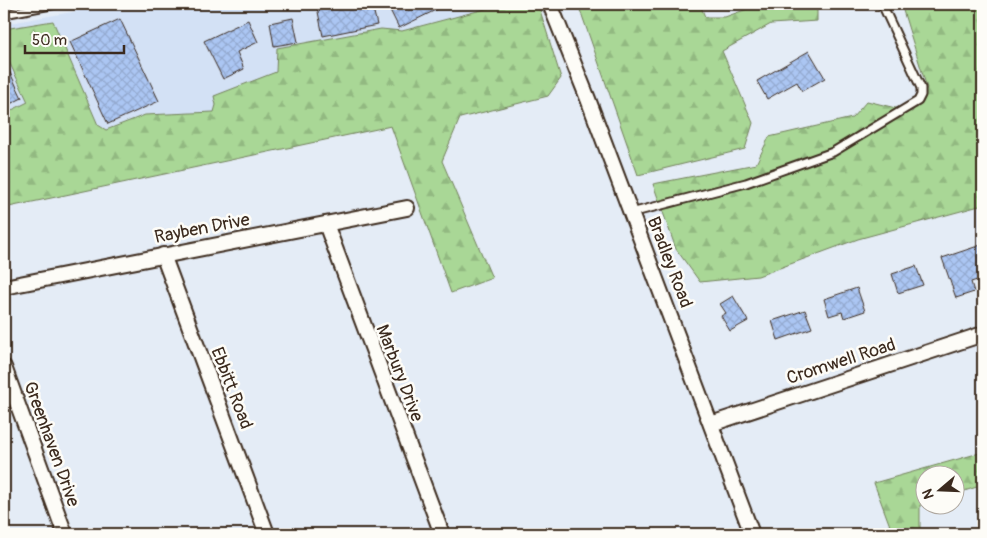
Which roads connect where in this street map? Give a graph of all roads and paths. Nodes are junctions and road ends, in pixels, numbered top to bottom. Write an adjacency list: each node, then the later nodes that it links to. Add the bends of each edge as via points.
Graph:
1 (56, 4): 4 (lane)
2 (550, 4): 6 (street, Bradley Road)
3 (882, 4): 6 (lane, via 921,88 918,101 833,152 729,188)
4 (4, 14)
5 (407, 208): 7 (street, Rayben Drive)
6 (631, 213): 12 (street, Bradley Road)
7 (326, 224): 8 (street, Rayben Drive); 15 (street, Marbury Drive)
8 (163, 255): 9 (street, Rayben Drive); 14 (street, Ebbitt Road)
9 (4, 287)
10 (983, 334): 12 (street, Cromwell Road)
11 (4, 367): 13 (street, Greenhaven Drive)
12 (711, 424): 16 (street, Bradley Road)
13 (66, 534)
14 (267, 534)
15 (442, 534)
16 (752, 534)

